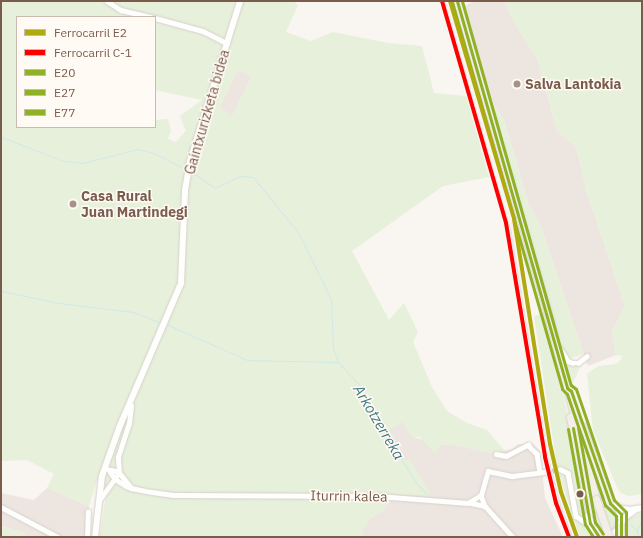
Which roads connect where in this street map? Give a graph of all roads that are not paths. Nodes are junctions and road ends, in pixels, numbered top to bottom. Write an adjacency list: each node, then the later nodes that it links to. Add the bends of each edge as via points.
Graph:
1 (107, 1): 4 (street, via 122,10)
2 (240, 1): 6 (main road, Gaintxurizketa bidea)
3 (457, 1): 7 (main road)
4 (146, 16)
5 (156, 18): 6 (street, via 203,31)
6 (227, 43): 11 (main road, Gaintxurizketa bidea, via 190,161 184,202 181,283)
7 (554, 338): 8 (street, via 568,361 578,363); 9 (main road)
8 (587, 356)
9 (564, 374): 10 (main road); 34 (main road, via 563,383)
10 (567, 388): 26 (main road, via 571,391); 43 (main road, bridge)
11 (131, 406): 12 (main road, Gaintxurizketa bidea); 15 (main road, Gaintxurizketa bidea); 18 (street, via 129,423 118,457)
12 (112, 448): 15 (main road, Gaintxurizketa bidea); 19 (main road, Gaintxurizketa bidea)
13 (496, 454): 16 (street, via 506,456 528,445 537,454)
14 (560, 469): 35 (street, via 567,471)
15 (109, 470): 18 (street); 19 (main road); 20 (street, Iturrin kalea); 27 (main road, Gaintxurizketa bidea)
16 (540, 472): 17 (street); 24 (street, via 512,476 488,471)
17 (546, 472)
18 (119, 473): 20 (street); 23 (street)
19 (102, 476): 27 (main road, Gaintxurizketa bidea)
20 (115, 479): 21 (street, Iturrin kalea); 22 (street)
21 (126, 486): 22 (street, Iturrin kalea); 23 (street, Iturrin kalea)
22 (108, 487): 27 (street)
23 (131, 488): 25 (street, Iturrin kalea, via 174,495 378,496)
24 (481, 495): 25 (street); 28 (street)
25 (471, 503): 28 (street, Iturrin kalea)
26 (610, 503): 30 (street); 34 (street, via 598,504)
27 (98, 504): 41 (main road, Gaintxurizketa bidea)
28 (485, 506): 42 (street)
29 (1, 507): 39 (street)
30 (618, 508): 32 (street); 36 (street)
31 (642, 508): 32 (street)
32 (635, 510): 36 (street)
33 (88, 512): 40 (street)
34 (590, 515): 35 (street, via 584,519); 37 (street)
35 (578, 518): 37 (street)
36 (621, 523): 38 (street, via 610,534); 44 (main road)
37 (591, 526): 38 (street)
38 (598, 535)
39 (58, 537)
40 (87, 537)
41 (95, 537)
42 (513, 537)
43 (609, 537)
44 (621, 537)

